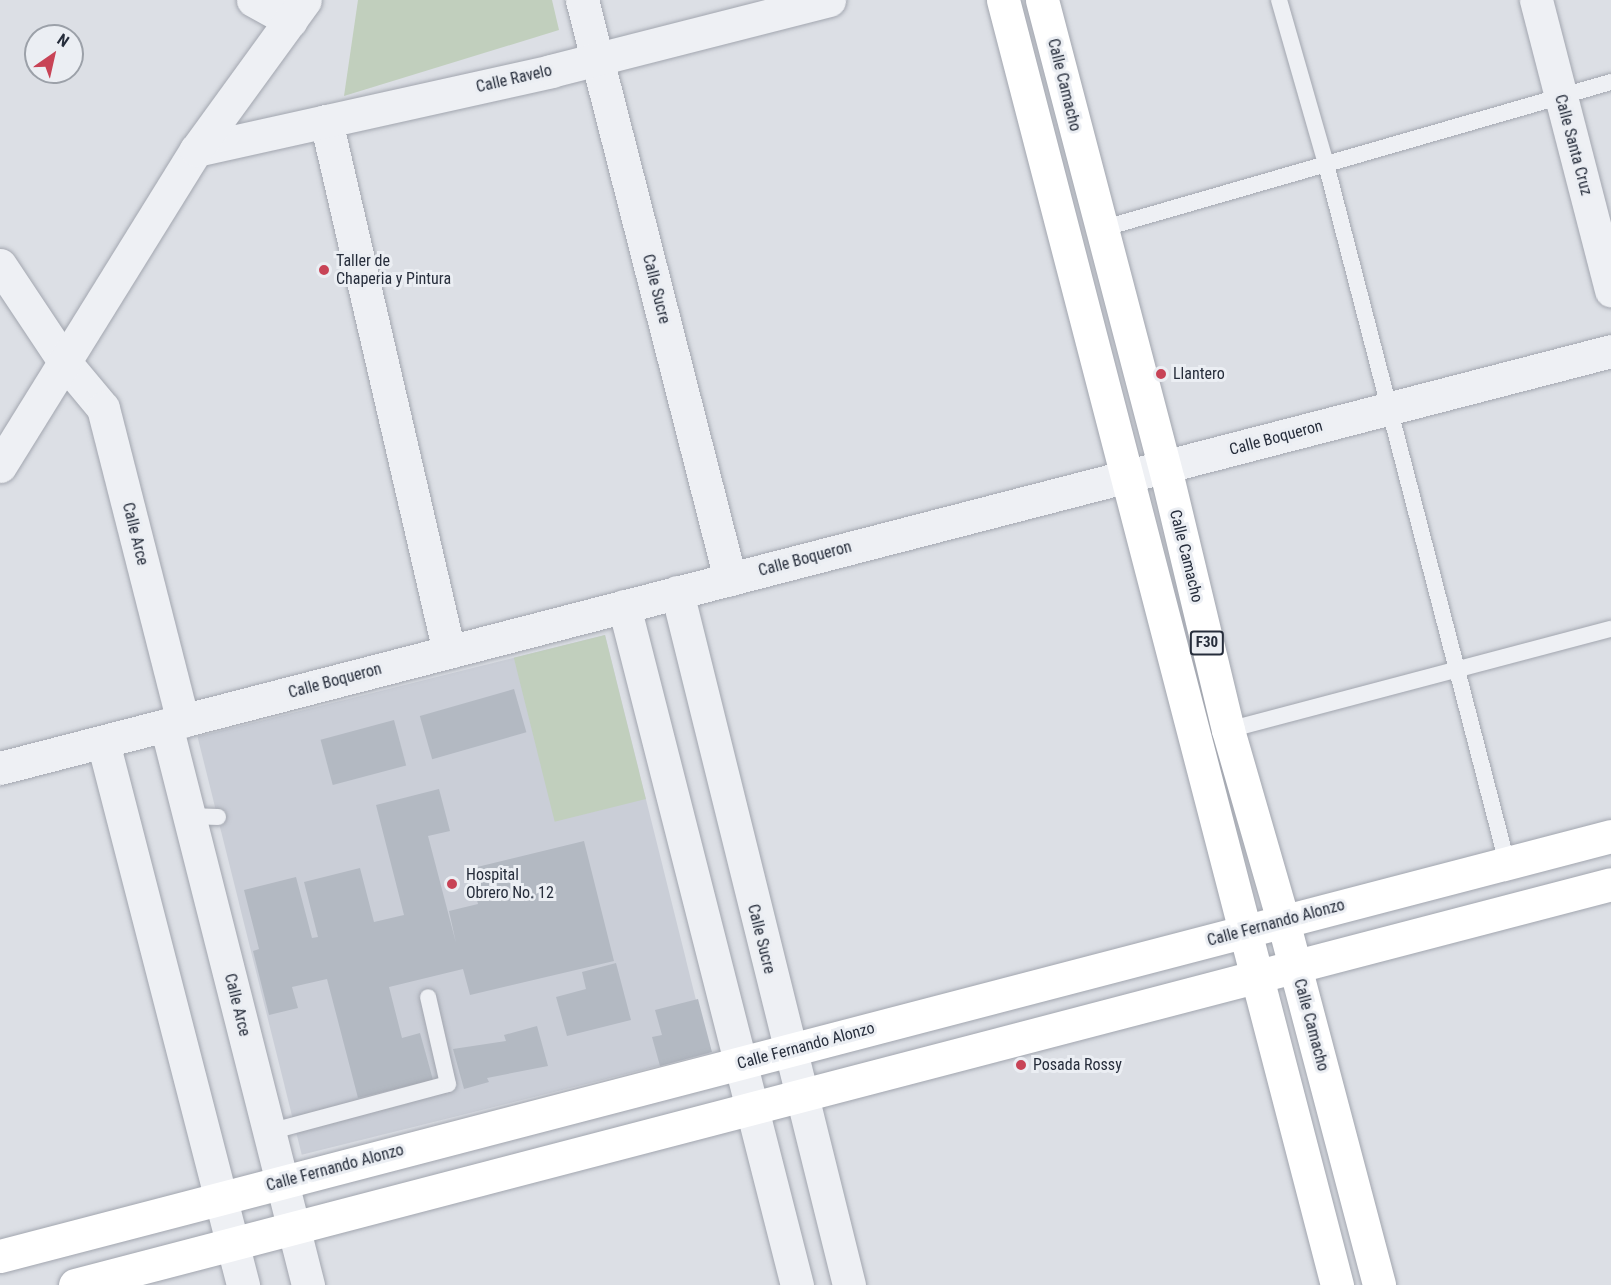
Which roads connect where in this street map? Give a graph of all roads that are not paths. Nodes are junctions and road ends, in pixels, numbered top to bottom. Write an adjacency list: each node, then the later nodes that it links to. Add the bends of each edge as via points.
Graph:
1 (253, 0): 8 (street)
2 (582, 0): 9 (street, Calle Sucre)
3 (830, 0): 9 (street, Calle Ravelo)
4 (1003, 0): 23 (main road, F30)
5 (1042, 0): 15 (main road, Calle Camacho / F30)
6 (1279, 0): 14 (lane)
7 (1536, 0): 11 (street, Calle Santa Cruz)
8 (298, 10): 13 (street)
9 (598, 59): 12 (street, Calle Ravelo); 24 (street, Calle Sucre)
10 (1611, 82): 11 (lane)
11 (1560, 96): 14 (lane); 17 (street, Calle Santa Cruz)
12 (326, 121): 13 (street, Calle Ravelo); 28 (street)
13 (196, 150): 19 (street)
14 (1326, 164): 15 (lane); 20 (lane)
15 (1101, 229): 22 (main road, Calle Camacho / F30)
16 (0, 265): 19 (street, Calle Arce)
17 (1611, 290)
18 (1611, 351): 20 (street, Calle Boqueron)
19 (63, 360): 21 (street); 30 (street, Calle Arce, via 103,408)
20 (1388, 408): 22 (street, Calle Boqueron); 29 (lane)
21 (0, 466)
22 (1164, 466): 23 (street, Calle Boqueron); 31 (main road, Calle Camacho / F30)
23 (1127, 476): 24 (street, Calle Boqueron); 38 (main road, F30)
24 (730, 579): 25 (street, Calle Boqueron)
25 (677, 592): 26 (street, Calle Boqueron); 42 (street, Calle Sucre)
26 (624, 606): 28 (street, Calle Boqueron); 43 (street)
27 (1611, 629): 29 (lane)
28 (449, 652): 30 (street, Calle Boqueron)
29 (1460, 670): 31 (lane); 35 (lane)
30 (175, 723): 32 (street, Calle Boqueron); 46 (street, Calle Arce, via 204,816)
31 (1228, 730): 37 (main road, Calle Camacho / F30)
32 (103, 741): 33 (street, Calle Boqueron); 48 (street)
33 (0, 768)
34 (1611, 836): 35 (main road, Calle Fernando Alonzo)
35 (1507, 863): 37 (main road, Calle Fernando Alonzo)
36 (1611, 884): 39 (main road)
37 (1283, 921): 38 (main road, Calle Fernando Alonzo); 39 (main road, Calle Camacho / F30)
38 (1245, 932): 40 (main road, F30); 42 (main road, Calle Fernando Alonzo)
39 (1295, 967): 40 (main road); 58 (main road, Calle Camacho / F30)
40 (1257, 976): 44 (main road); 57 (main road, F30)
41 (428, 997): 46 (lane, via 448,1084)
42 (788, 1050): 43 (main road, Calle Fernando Alonzo); 44 (street, Calle Sucre)
43 (738, 1064): 45 (street); 47 (main road, Calle Fernando Alonzo)
44 (800, 1096): 45 (main road); 56 (street, Calle Sucre)
45 (750, 1109): 49 (main road); 55 (street)
46 (269, 1132): 47 (street, Calle Arce)
47 (282, 1182): 48 (main road, Calle Fernando Alonzo); 49 (street, Calle Arce)
48 (220, 1198): 50 (street); 51 (main road, Calle Fernando Alonzo)
49 (293, 1228): 50 (main road); 54 (street, Calle Arce)
50 (233, 1244): 52 (main road); 53 (street)
51 (0, 1256)
52 (75, 1285)
53 (243, 1285)
54 (308, 1285)
55 (797, 1285)
56 (849, 1285)
57 (1337, 1285)
58 (1379, 1285)

